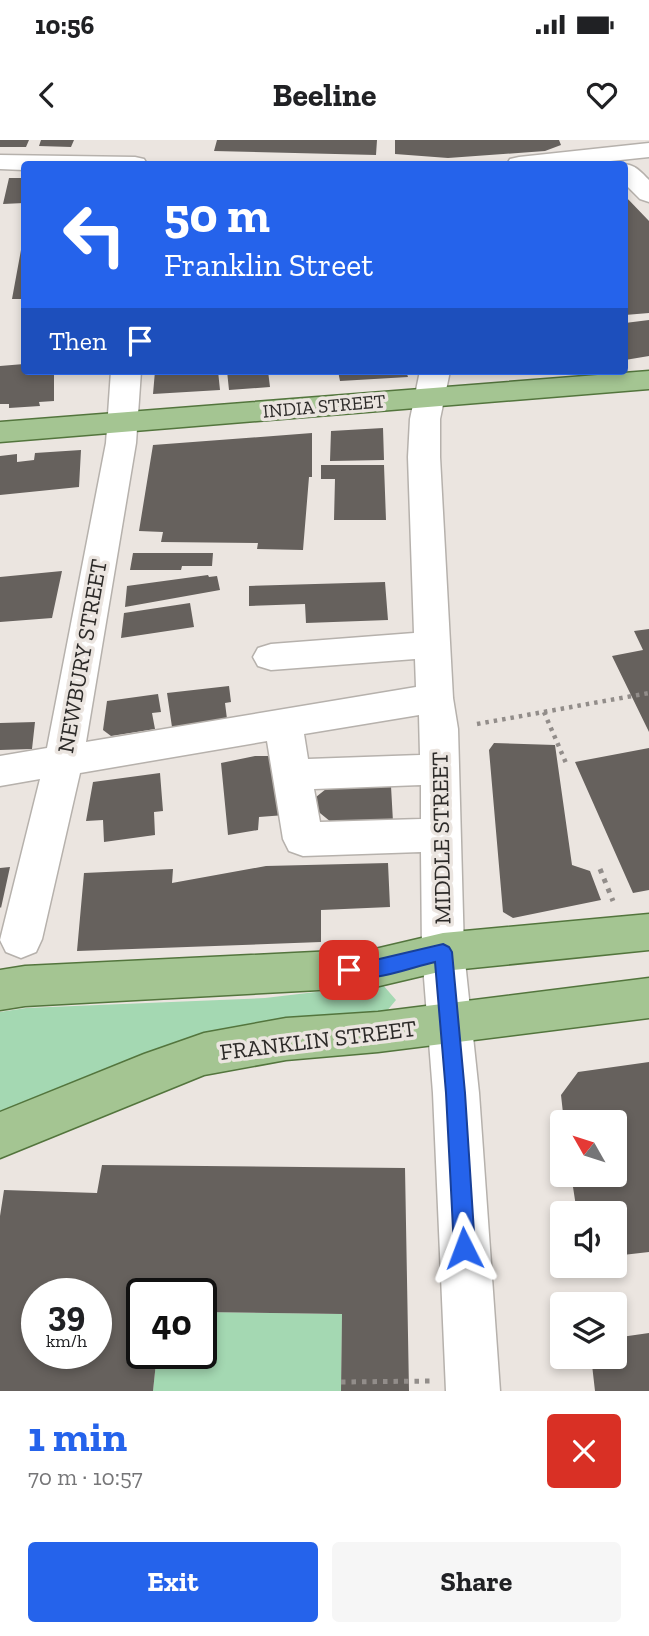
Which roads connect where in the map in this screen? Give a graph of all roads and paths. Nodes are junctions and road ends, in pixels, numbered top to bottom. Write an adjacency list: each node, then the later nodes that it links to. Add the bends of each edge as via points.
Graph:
1 (144, 140): 4 (street)
2 (588, 140): 5 (street)
3 (649, 150): 6 (street)
4 (141, 161)
5 (613, 161)
6 (624, 161)
7 (0, 162): 8 (street)
8 (21, 162)
9 (628, 174): 10 (street)
10 (649, 194)
11 (126, 375): 14 (street, NEWBURY STREET)
12 (649, 380): 13 (main road, INDIA STREET)
13 (433, 384): 14 (main road, INDIA STREET); 16 (street, MIDDLE STREET, via 425,419 424,457)
14 (123, 421): 15 (main road, INDIA STREET); 23 (street, NEWBURY STREET)
15 (0, 432)
16 (434, 644): 17 (street); 19 (street, MIDDLE STREET)
17 (271, 656)
18 (649, 693): 20 (path)
19 (435, 698): 21 (street); 25 (street, MIDDLE STREET)
20 (544, 712): 22 (path); 24 (path)
21 (283, 723): 23 (street); 27 (street)
22 (477, 724)
23 (64, 760): 26 (street); 31 (street, NEWBURY STREET)
24 (566, 763)
25 (439, 769): 27 (street); 28 (street, MIDDLE STREET)
26 (0, 771)
27 (292, 775): 28 (street, via 303,839)
28 (440, 835): 32 (street, MIDDLE STREET)
29 (600, 869): 30 (path)
30 (633, 922): 32 (main road)
31 (21, 939)
32 (443, 952): 33 (main road, via 375,968); 35 (street, MIDDLE STREET)
33 (0, 990)
34 (649, 998): 35 (main road, FRANKLIN STREET)
35 (450, 1023): 36 (main road, FRANKLIN STREET, via 286,1039 204,1054); 38 (street, MIDDLE STREET)
36 (0, 1135)
37 (341, 1382): 38 (path)
38 (473, 1386)

